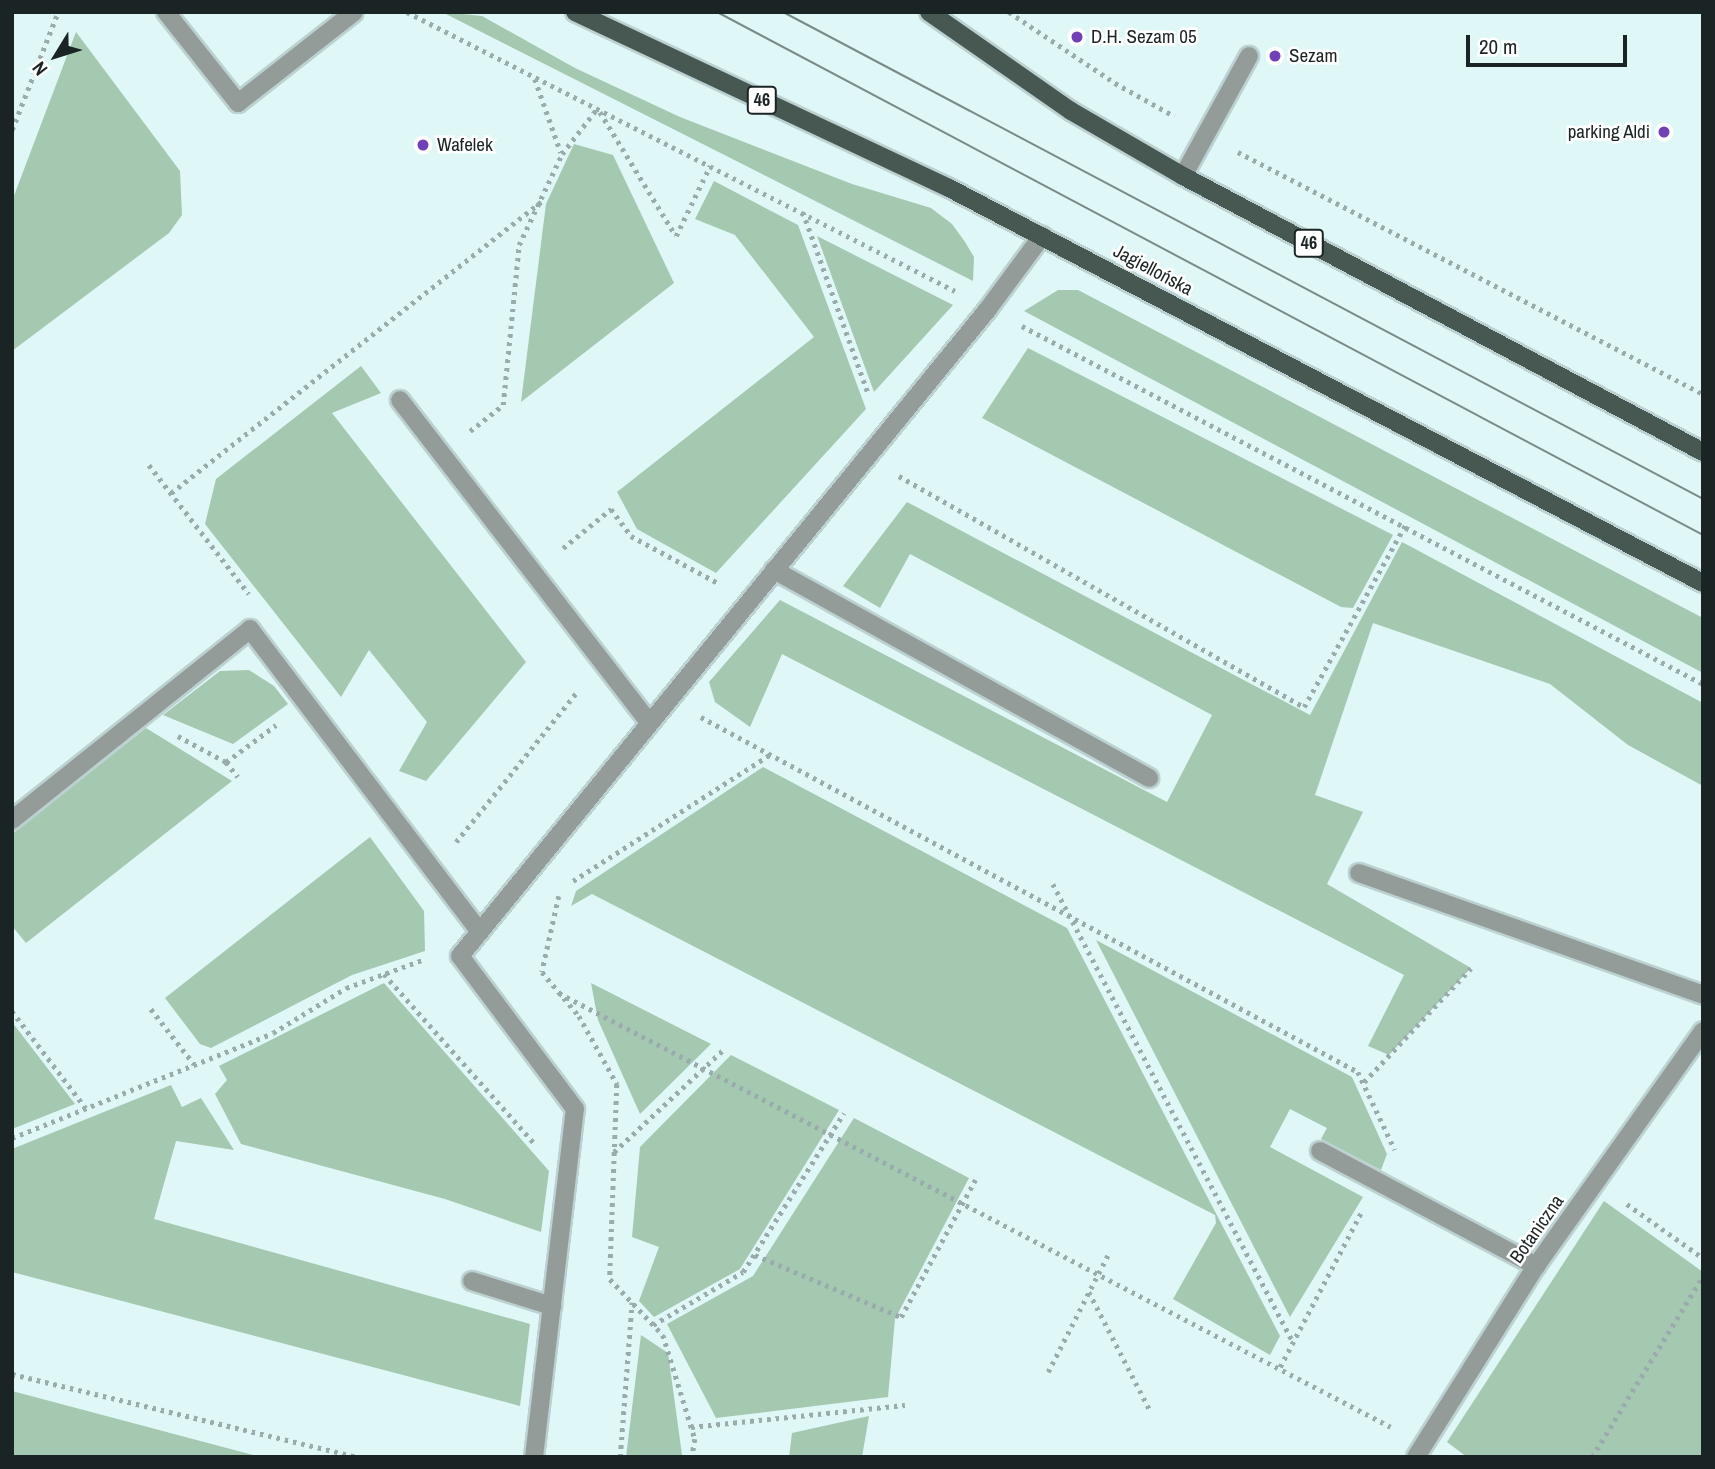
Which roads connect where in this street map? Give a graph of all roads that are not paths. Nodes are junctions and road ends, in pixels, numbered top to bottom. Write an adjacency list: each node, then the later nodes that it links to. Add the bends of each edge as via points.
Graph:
1 (166, 12): 2 (street, via 238,103)
2 (354, 12)
3 (575, 12): 7 (main road, Jagiellońska / 46)
4 (929, 12): 6 (main road, 46, via 1071,111)
5 (1249, 56): 6 (street)
6 (1183, 176): 9 (main road, 46)
7 (1042, 236): 10 (street, via 988,309); 11 (main road, Jagiellońska / 46)
8 (400, 400): 12 (street)
9 (1703, 452)
10 (774, 570): 12 (street); 13 (street)
11 (1703, 583)
12 (650, 723): 16 (street)
13 (1149, 778)
14 (12, 820): 16 (street, via 250,629)
15 (1359, 873): 17 (street)
16 (480, 932): 22 (street, via 460,956 575,1109)
17 (1703, 995)
18 (1703, 1031): 20 (street, Botaniczna)
19 (1320, 1151): 20 (street)
20 (1536, 1266): 23 (street, Botaniczna)
21 (472, 1281): 22 (street)
22 (552, 1306): 24 (street)
23 (1420, 1451)
24 (534, 1457)

